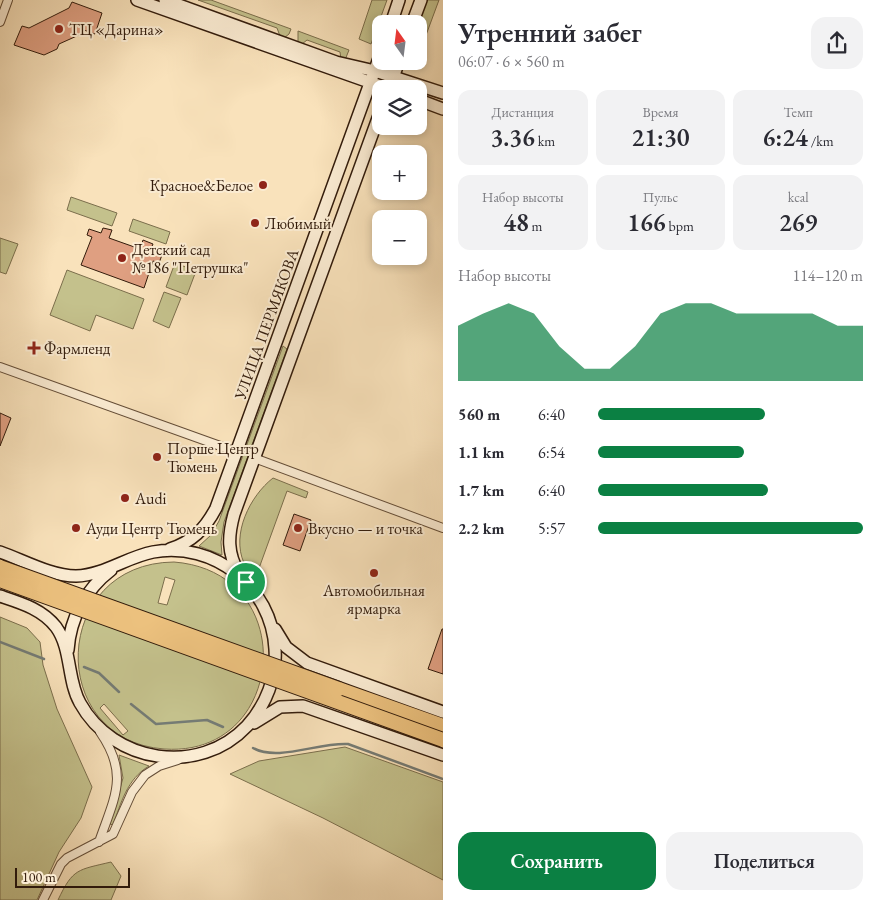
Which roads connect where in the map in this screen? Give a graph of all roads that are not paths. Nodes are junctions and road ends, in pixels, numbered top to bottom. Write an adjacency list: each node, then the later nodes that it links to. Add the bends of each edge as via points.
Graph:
1 (8, 0): 8 (street)
2 (137, 0): 13 (main road)
3 (165, 0): 10 (main road, via 336,62)
4 (399, 0): 6 (main road)
5 (421, 0): 7 (main road)
6 (394, 15)
7 (415, 15)
8 (0, 22)
9 (396, 70): 11 (main road)
10 (375, 71): 11 (main road); 13 (main road, УЛИЦА ПЕРМЯКОВА)
11 (393, 77): 12 (main road); 14 (main road)
12 (392, 80)
13 (371, 83): 19 (main road, УЛИЦА ПЕРМЯКОВА)
14 (443, 93)
15 (427, 103): 16 (main road)
16 (443, 109)
17 (372, 135): 20 (main road)
18 (0, 367): 19 (street)
19 (237, 452): 22 (main road, УЛИЦА ПЕРМЯКОВА, via 206,526 187,542)
20 (254, 458): 21 (street); 27 (main road, via 229,534 232,559)
21 (443, 528)
22 (160, 551): 24 (main road, УЛИЦА ПЕРМЯКОВА); 27 (main road, via 188,552 207,557)
23 (0, 552): 24 (main road, via 70,576 87,575)
24 (126, 562): 30 (main road, via 103,577 79,608 70,636)
25 (0, 567): 33 (highway, bridge)
26 (0, 580): 35 (highway, bridge)
27 (246, 582): 29 (main road)
28 (0, 596): 30 (main road, via 36,610 52,623 63,642)
29 (268, 614): 31 (main road, via 281,640 307,663); 34 (main road, via 275,648 272,679 260,708)
30 (69, 670): 32 (main road, via 75,691)
31 (443, 712)
32 (92, 720): 37 (main road, via 120,744 142,754 167,758); 38 (street, via 111,750 118,769 117,788)
33 (443, 726)
34 (236, 735): 36 (main road, via 273,710 294,705 314,709); 37 (main road, via 215,748)
35 (443, 740)
36 (443, 755)
37 (192, 756): 38 (street, via 145,774 132,792 113,834)
38 (99, 842): 39 (street, via 61,864)
39 (43, 900)

